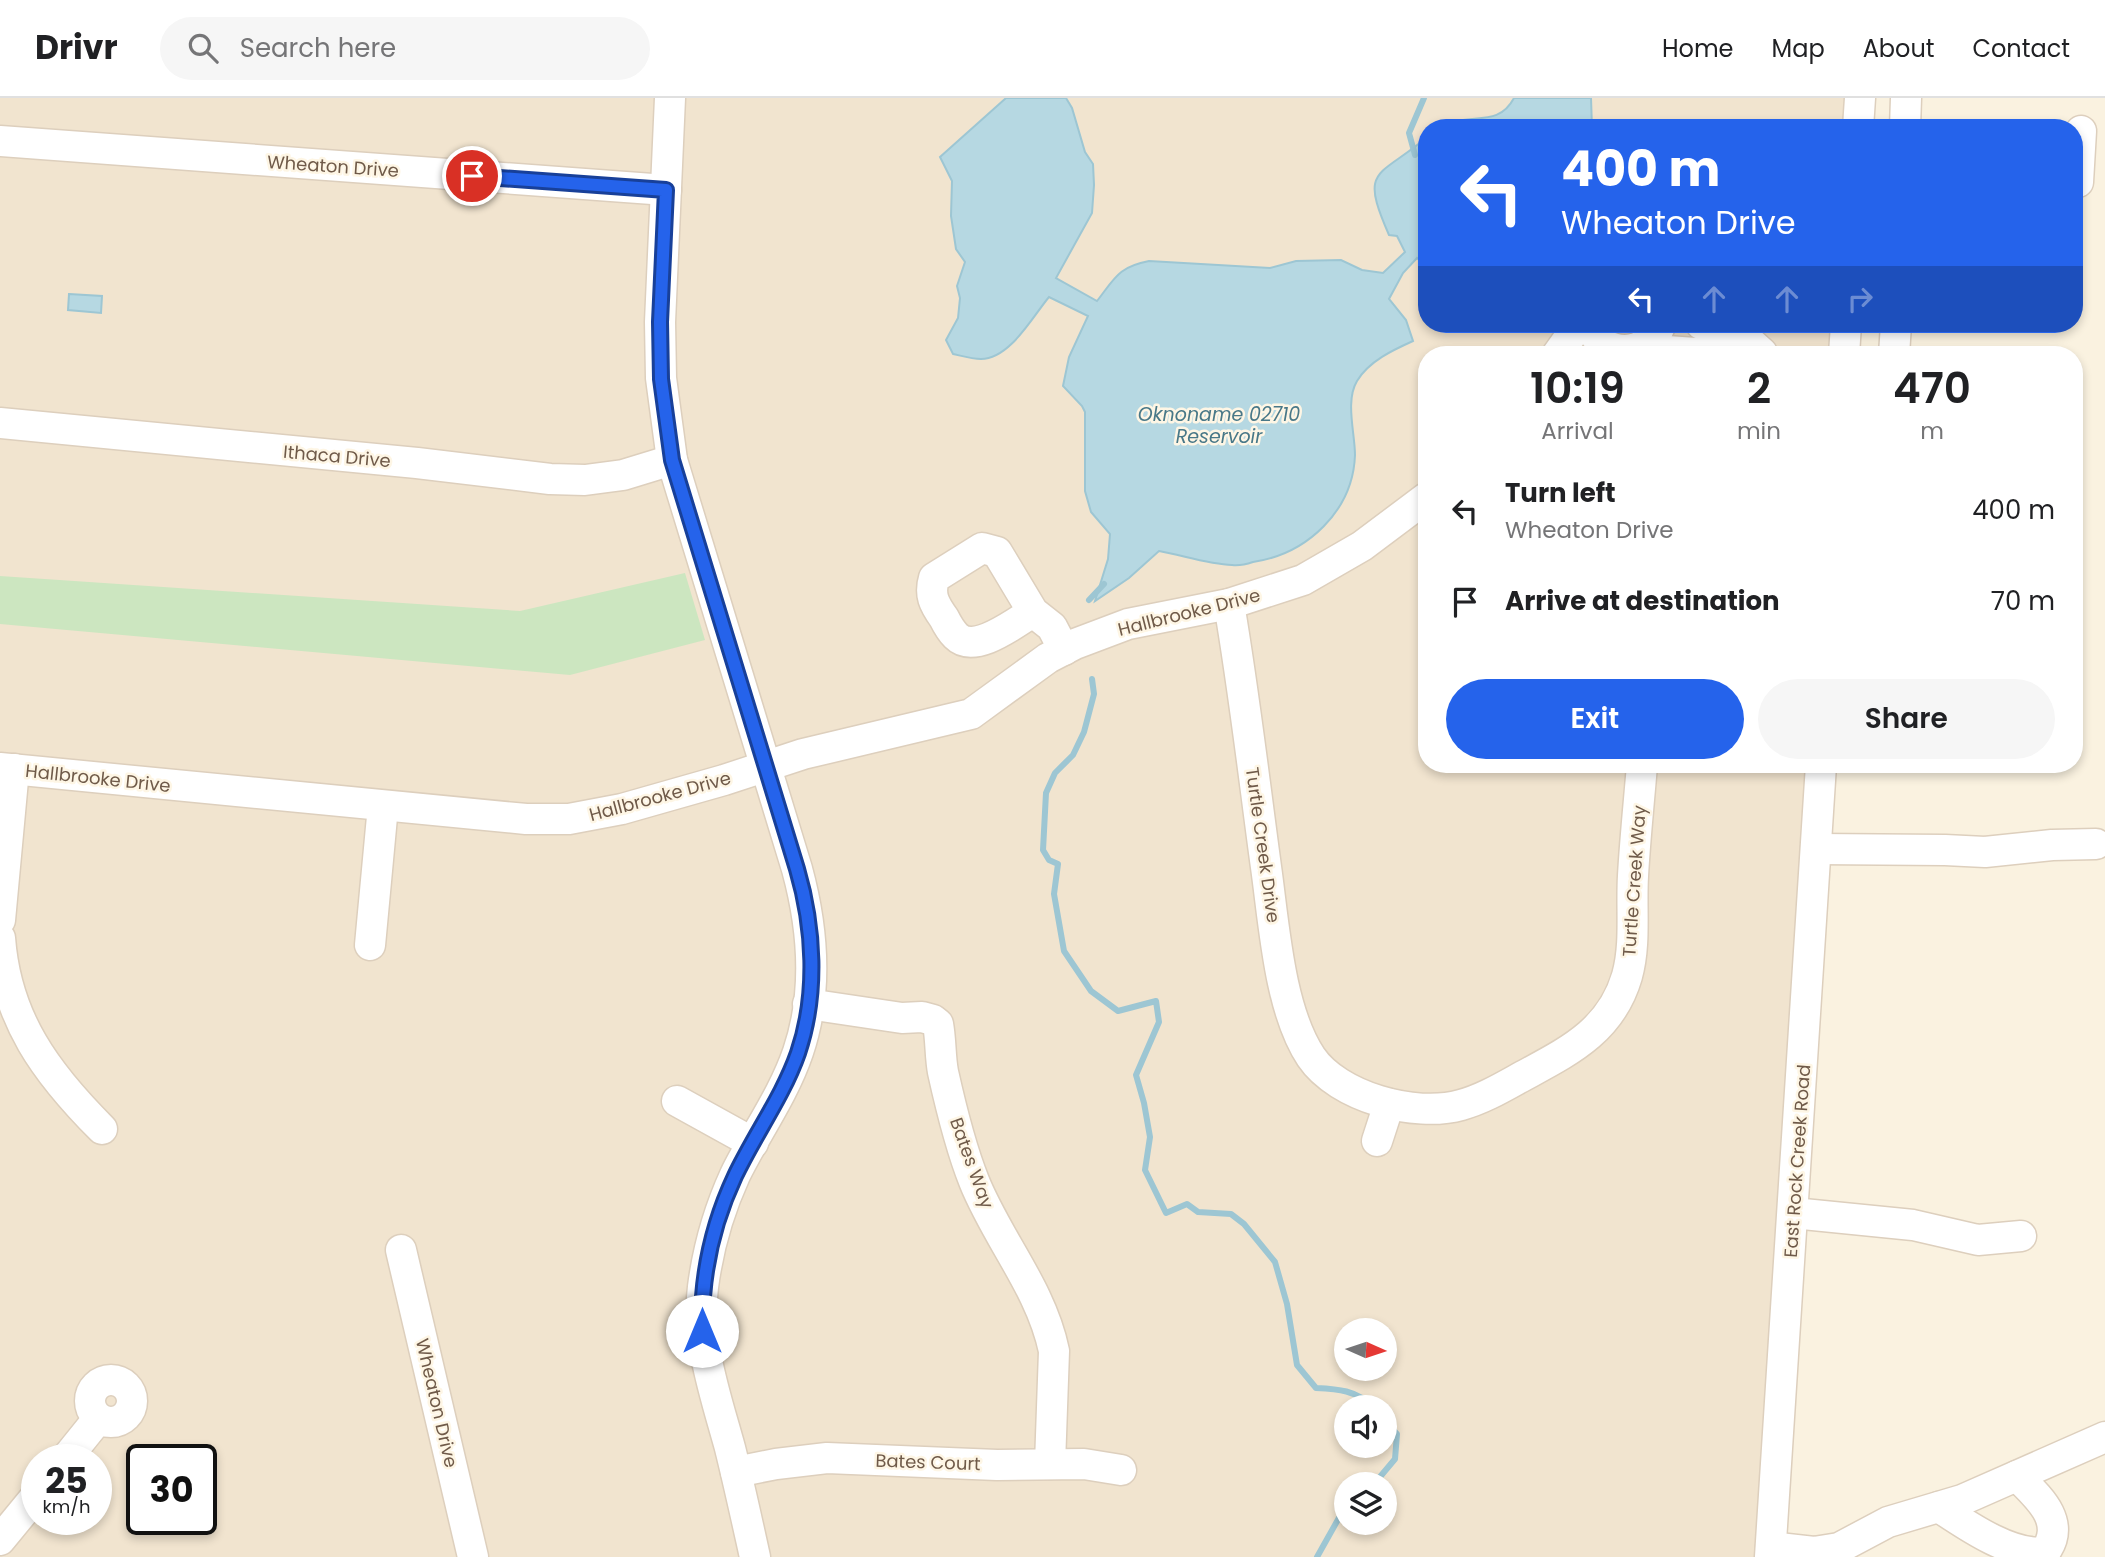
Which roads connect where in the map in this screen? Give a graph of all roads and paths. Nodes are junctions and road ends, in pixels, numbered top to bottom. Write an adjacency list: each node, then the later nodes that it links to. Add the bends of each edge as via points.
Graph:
1 (670, 98): 9 (street)
2 (1860, 98): 4 (street)
3 (1906, 98): 5 (street)
4 (1859, 119)
5 (1905, 119)
6 (0, 141): 9 (street, Wheaton Drive)
7 (2083, 156): 8 (street)
8 (2085, 182)
9 (666, 190): 17 (street, via 661,379)
10 (1595, 333): 13 (street)
11 (1657, 333): 14 (street)
12 (1735, 333): 15 (street)
13 (1607, 346)
14 (1639, 346)
15 (1755, 346)
16 (0, 423): 17 (street, Ithaca Drive, via 550,479 623,475)
17 (672, 460): 22 (street)
18 (1418, 505): 19 (street, Hallbrooke Drive, via 1329,566 1285,587)
19 (1229, 604): 21 (street, Hallbrooke Drive, via 1128,624); 33 (street, Turtle Creek Drive, via 1287,998 1308,1052)
20 (1033, 611): 21 (street, via 1052,627)
21 (1064, 650): 22 (street, Hallbrooke Drive, via 971,714)
22 (766, 766): 26 (street, Hallbrooke Drive, via 647,803 569,819); 32 (street, via 806,899 811,947)
23 (7, 768): 26 (street, Hallbrooke Drive); 29 (street)
24 (1641, 773): 35 (street, Turtle Creek Way, via 1633,939 1627,976 1602,1022 1575,1048 1459,1106)
25 (1821, 773): 28 (street, East Rock Creek Road)
26 (383, 806): 31 (street)
27 (2096, 844): 28 (street, via 1985,852)
28 (1816, 849): 39 (street, East Rock Creek Road)
29 (0, 919)
30 (0, 938): 36 (street, via 8,989 30,1042 68,1096)
31 (370, 944)
32 (808, 1004): 38 (street, via 798,1052); 45 (street, Bates Way, via 922,1017 938,1024 943,1070 974,1181 1028,1281 1051,1335)
33 (1329, 1074): 35 (street, Turtle Creek Way, via 1351,1089)
34 (677, 1101): 38 (street)
35 (1389, 1104): 37 (street)
36 (102, 1129)
37 (1377, 1141)
38 (753, 1143): 47 (street, via 714,1232 702,1290 702,1331)
39 (1793, 1213): 40 (street, via 1913,1225 1978,1240); 52 (street, East Rock Creek Road)
40 (2021, 1236)
41 (401, 1250): 53 (street, Wheaton Drive)
42 (98, 1419): 44 (street)
43 (2105, 1437): 48 (street)
44 (78, 1444)
45 (1050, 1464): 46 (street, Bates Court); 47 (street, Bates Court, via 827,1458)
46 (1121, 1470)
47 (736, 1472): 54 (street)
48 (2017, 1476): 49 (street); 49 (street, via 2050,1512 2052,1542 2045,1552 2015,1549)
49 (1939, 1507): 52 (street, via 1888,1522 1828,1552)
50 (21, 1514): 51 (street)
51 (0, 1540)
52 (1771, 1552)
53 (473, 1557)
54 (755, 1557)

